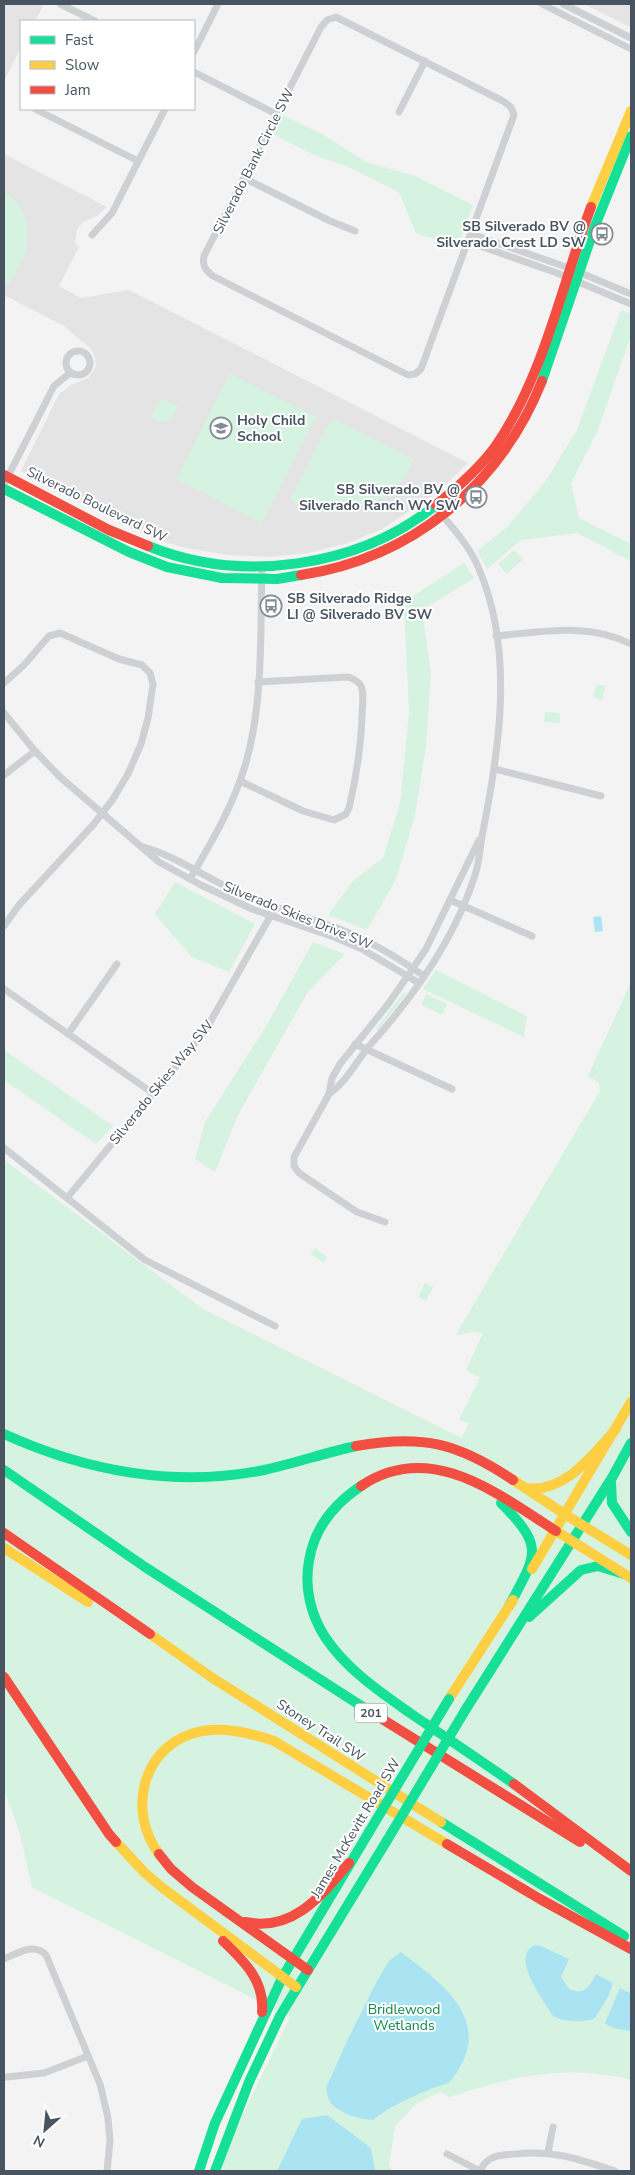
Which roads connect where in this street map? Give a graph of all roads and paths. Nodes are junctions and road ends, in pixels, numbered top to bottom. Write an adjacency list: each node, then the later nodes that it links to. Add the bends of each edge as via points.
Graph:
1 (60, 4): 5 (street)
2 (218, 4): 8 (street)
3 (542, 4): 7 (street)
4 (563, 4): 6 (street)
5 (93, 20)
6 (631, 38)
7 (631, 49)
8 (195, 50)
9 (425, 61): 14 (street); 15 (street, Silverado Bank Circle SW, via 343,19 331,18 321,27); 20 (street, Silverado Bank Circle SW, via 503,101 513,111 513,121)
10 (195, 73): 15 (street)
11 (37, 110): 17 (street)
12 (164, 110): 17 (street)
13 (631, 111): 23 (main road, Silverado Boulevard SW, via 596,191)
14 (399, 112)
15 (276, 114): 18 (street, Silverado Bank Circle SW)
16 (631, 136): 23 (main road, Silverado Boulevard SW)
17 (138, 161): 21 (street, via 112,212)
18 (244, 178): 19 (street); 22 (street, Silverado Bank Circle SW, via 204,256 203,263 208,272 408,376 421,369)
19 (355, 231)
20 (472, 234): 22 (street, Silverado Bank Circle SW); 23 (street)
21 (92, 235)
22 (469, 242): 23 (street)
23 (573, 274): 24 (street); 25 (street); 29 (main road, Silverado Boulevard SW, via 513,418 491,452)
24 (631, 294)
25 (631, 304)
26 (70, 373): 27 (street, via 54,386)
27 (5, 478): 30 (main road, Silverado Boulevard SW, via 156,550 212,564)
28 (4, 489): 31 (main road, Silverado Boulevard SW, via 154,562 215,577)
29 (439, 512): 30 (main road, Silverado Boulevard SW, via 341,555 310,563); 31 (main road, Silverado Boulevard SW, via 414,536 362,561 313,575); 32 (street, via 479,568 489,595)
30 (262, 568): 31 (street)
31 (261, 580): 34 (street)
32 (496, 636): 33 (street, via 577,629 614,635); 38 (street, via 500,695)
33 (631, 644)
34 (258, 682): 40 (street, via 255,725); 40 (street, via 348,677 358,682 363,699 357,767 349,808 346,814 334,820 303,810)
35 (4, 683): 42 (street, via 49,636 60,633 142,665 150,673 153,684 151,704 141,744 128,774)
36 (4, 713): 37 (street, Silverado Skies Drive SW)
37 (35, 751): 39 (street); 42 (street, Silverado Skies Drive SW)
38 (495, 769): 41 (street); 43 (street)
39 (4, 775)
40 (240, 781): 45 (street)
41 (601, 796)
42 (102, 815): 44 (street, Silverado Skies Drive SW); 51 (street, via 19,905)
43 (482, 834): 47 (street); 48 (street, via 475,875)
44 (141, 846): 45 (street, Silverado Skies Drive SW, via 165,854); 46 (street, Silverado Skies Drive SW, via 160,862)
45 (195, 871): 46 (street); 49 (street, Silverado Skies Drive SW)
46 (190, 879): 50 (street, Silverado Skies Drive SW)
47 (450, 900): 48 (street); 54 (street)
48 (463, 906): 52 (street); 56 (street)
49 (275, 908): 50 (street, Silverado Skies Way SW); 54 (street, Silverado Skies Drive SW, via 359,937)
50 (270, 916): 55 (street, Silverado Skies Drive SW, via 346,942); 63 (street, Silverado Skies Way SW, via 205,1031)
51 (4, 926)
52 (532, 936)
53 (117, 964): 59 (street)
54 (414, 968): 55 (street); 56 (street, Silverado Skies Drive SW)
55 (408, 976): 57 (street, Silverado Skies Drive SW); 60 (street)
56 (424, 976): 57 (street)
57 (420, 983): 61 (street)
58 (4, 989): 59 (street)
59 (68, 1034): 63 (street)
60 (355, 1044): 61 (street); 64 (street, via 332,1078)
61 (367, 1049): 62 (street); 64 (street, via 342,1084)
62 (452, 1089)
63 (154, 1094): 66 (street, Silverado Skies Way SW)
64 (329, 1094): 67 (street, via 296,1153 294,1166 299,1173 352,1210)
65 (4, 1148): 66 (street)
66 (67, 1198): 68 (street, via 145,1260)
67 (385, 1222)
68 (275, 1326)
69 (631, 1402): 70 (main road)
70 (616, 1429): 76 (main road, via 599,1448 559,1481 541,1489); 77 (main road, James McKevitt Road SW)
71 (4, 1434): 76 (main road, via 71,1460 120,1471 176,1476 235,1474 362,1445 398,1440 424,1442 448,1446 471,1456)
72 (631, 1444): 74 (main road)
73 (4, 1470): 91 (main road, 201, via 263,1645)
74 (613, 1476): 78 (main road); 80 (main road, via 609,1491 613,1508)
75 (485, 1487): 79 (main road); 86 (main road, via 518,1521 534,1549 532,1562); 91 (main road, via 452,1472 418,1468 383,1474 346,1493 325,1520 308,1559 307,1589 316,1620 334,1649 378,1689 519,1787)
76 (525, 1488): 77 (main road)
77 (566, 1515): 78 (main road); 79 (main road, James McKevitt Road SW)
78 (581, 1524): 82 (main road); 84 (main road)
79 (556, 1531): 82 (main road); 86 (main road, James McKevitt Road SW)
80 (631, 1532)
81 (4, 1533): 89 (main road, Stoney Trail SW)
82 (571, 1541): 85 (main road); 87 (main road)
83 (4, 1548): 89 (main road)
84 (631, 1555)
85 (628, 1576): 87 (main road, via 598,1566 581,1570)
86 (509, 1606): 90 (main road, James McKevitt Road SW, bridge)
87 (515, 1633): 98 (main road, bridge)
88 (4, 1677): 92 (main road, via 109,1834)
89 (214, 1679): 94 (main road, Stoney Trail SW)
90 (350, 1863): 93 (main road, via 328,1888 295,1914 267,1925 252,1925); 97 (main road, James McKevitt Road SW)
91 (631, 1872)
92 (164, 1889): 99 (main road); 101 (main road, via 176,1903 234,1951 254,1976 264,2001)
93 (238, 1919): 95 (main road, via 163,1860 146,1832 142,1815 143,1785 158,1755 177,1739 207,1730 251,1733 284,1746 540,1899); 97 (main road)
94 (631, 1940)
95 (631, 1949)
96 (4, 1959): 102 (street, via 32,1948 46,1955)
97 (292, 1960): 98 (main road); 99 (main road, James McKevitt Road SW)
98 (308, 1970): 100 (main road)
99 (282, 1978): 100 (main road); 101 (main road, James McKevitt Road SW)
100 (296, 1987): 109 (main road, via 248,2082)
101 (258, 2026): 108 (main road, James McKevitt Road SW, via 215,2123)
102 (88, 2056): 103 (street, via 44,2073); 107 (street, via 100,2084 108,2118)
103 (7, 2077)
104 (552, 2127): 105 (street)
105 (548, 2152): 110 (street, via 492,2157); 111 (street)
106 (447, 2154): 110 (street)
107 (107, 2171)
108 (199, 2171)
109 (215, 2171)
110 (480, 2171)
111 (615, 2171)

